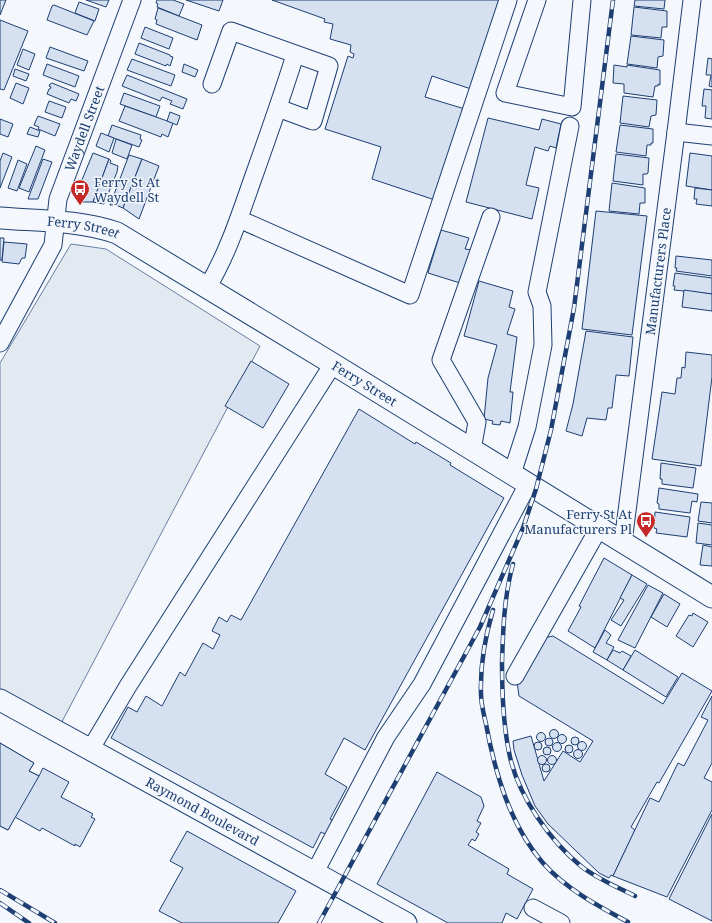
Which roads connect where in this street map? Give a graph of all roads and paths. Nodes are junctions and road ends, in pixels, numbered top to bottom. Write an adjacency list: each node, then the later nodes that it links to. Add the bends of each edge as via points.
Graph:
1 (132, 0): 17 (street, Waydell Street, via 58,199)
2 (508, 0): 7 (street)
3 (537, 0): 8 (street)
4 (582, 0): 8 (street, via 572,107 505,93)
5 (692, 0): 12 (street, Manufacturers Place)
6 (295, 55): 9 (street, via 231,31); 10 (street); 10 (street, via 329,66 313,121)
7 (486, 66): 8 (street); 16 (street, via 410,295)
8 (511, 72)
9 (212, 84)
10 (278, 108): 16 (street)
11 (570, 126): 22 (street, via 537,292 542,306 543,345)
12 (676, 132): 13 (street); 24 (street, Manufacturers Place)
13 (712, 136)
14 (491, 217): 21 (street, via 441,360 477,422)
15 (0, 218): 17 (main road, Ferry Street)
16 (239, 219): 18 (street)
17 (55, 222): 18 (main road, Ferry Street, via 101,227 117,233); 19 (street, Waydell Street, via 53,245)
18 (207, 288): 20 (main road, Ferry Street)
19 (0, 343)
20 (333, 364): 21 (main road, Ferry Street); 28 (street)
21 (472, 450): 22 (main road, Ferry Street)
22 (520, 479): 23 (main road, Ferry Street); 29 (street, via 422,684 386,738)
23 (600, 528): 24 (main road, Ferry Street); 26 (street)
24 (623, 542): 25 (main road, Ferry Street)
25 (712, 597)
26 (515, 676)
27 (1, 704): 28 (main road, Raymond Boulevard)
28 (90, 750): 29 (main road, Raymond Boulevard)
29 (314, 874): 31 (main road, Raymond Boulevard)
30 (533, 908): 32 (street)
31 (406, 923)
32 (561, 923)

